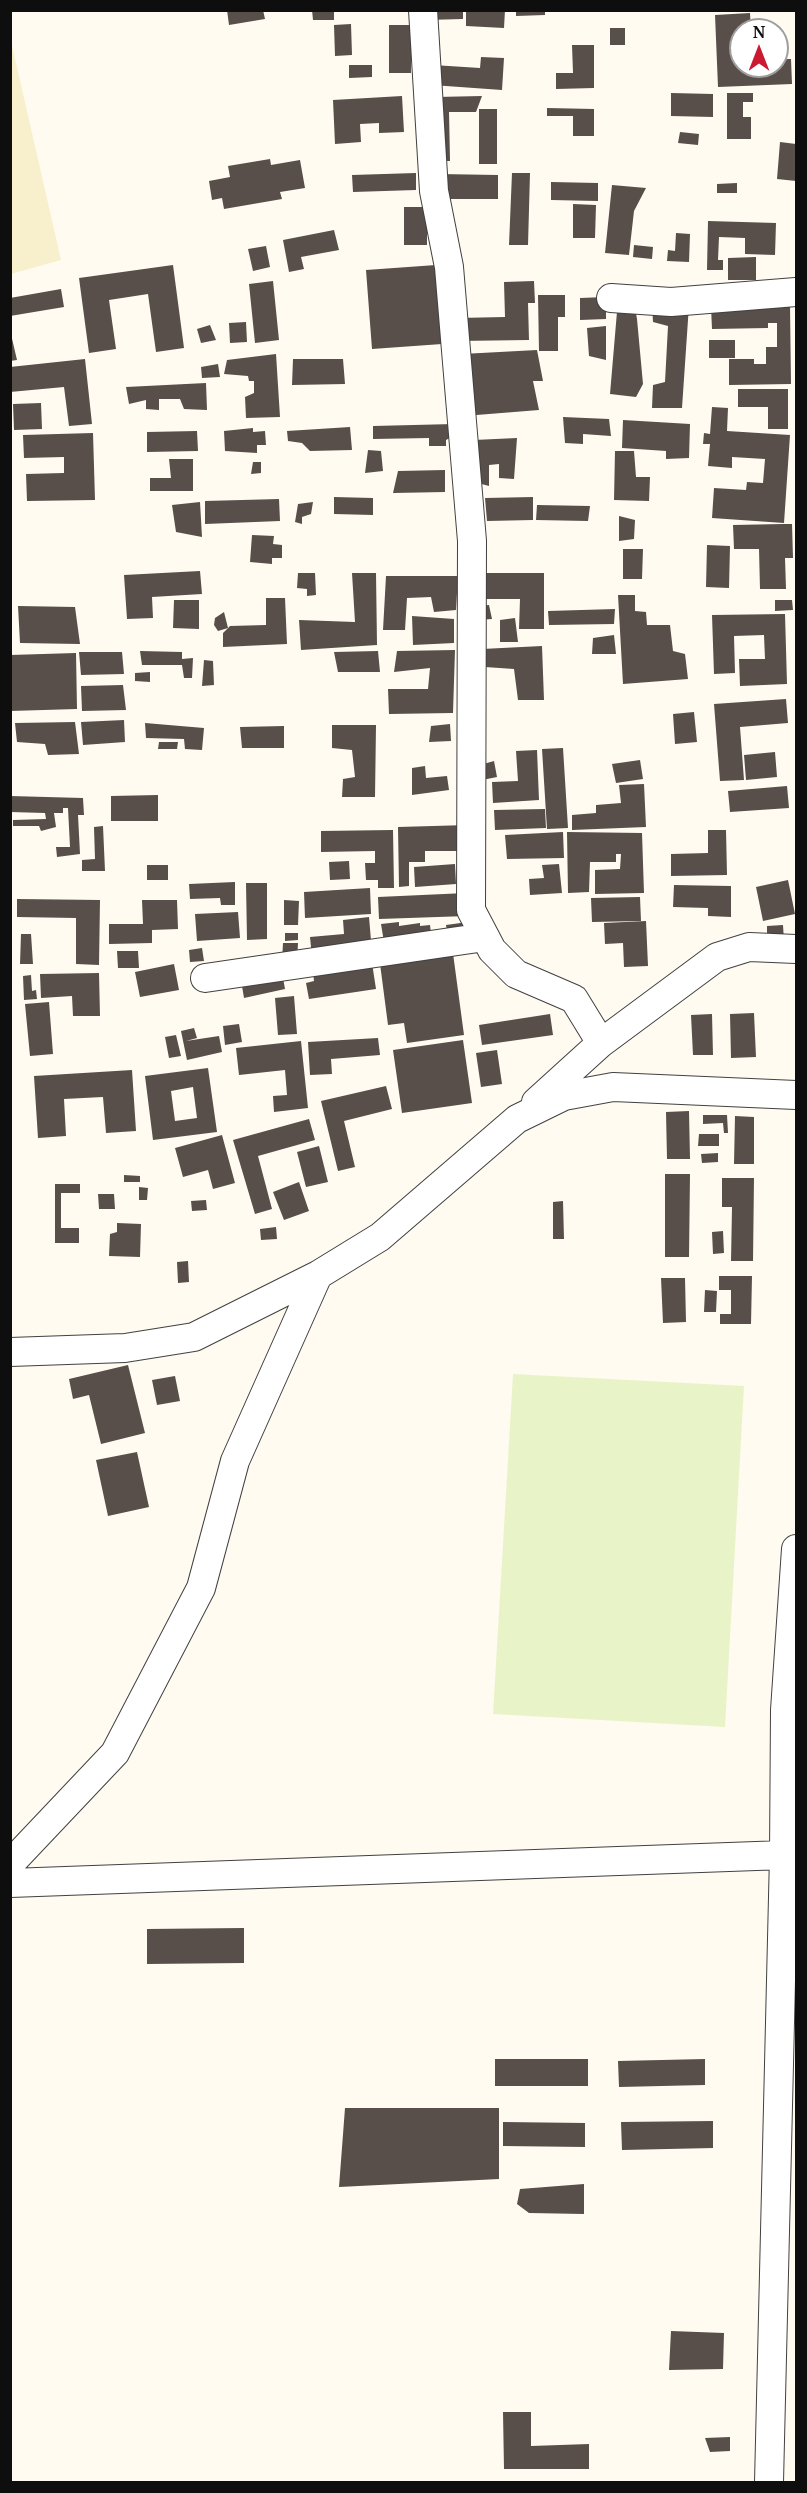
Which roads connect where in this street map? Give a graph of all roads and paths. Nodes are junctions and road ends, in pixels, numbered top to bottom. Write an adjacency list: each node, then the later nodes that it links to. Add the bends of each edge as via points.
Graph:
1 (423, 10): 4 (street, via 434,191 449,267 472,542 471,910)
2 (796, 292): 3 (street, via 671,302)
3 (611, 298)
4 (485, 937): 6 (street); 7 (street, via 516,974 574,999)
5 (796, 949): 7 (street, via 749,948 717,957)
6 (205, 978)
7 (601, 1043): 9 (street)
8 (796, 1095): 9 (street, via 613,1087 564,1096)
9 (517, 1119): 10 (street, via 380,1237)
10 (318, 1275): 11 (street, via 194,1337 125,1348); 15 (street, via 235,1461 201,1588 115,1753)
11 (10, 1352)
12 (796, 1549): 13 (street)
13 (791, 1710): 14 (street)
14 (784, 1855): 16 (street); 17 (street)
15 (10, 1864)
16 (10, 1883)
17 (769, 2482)

